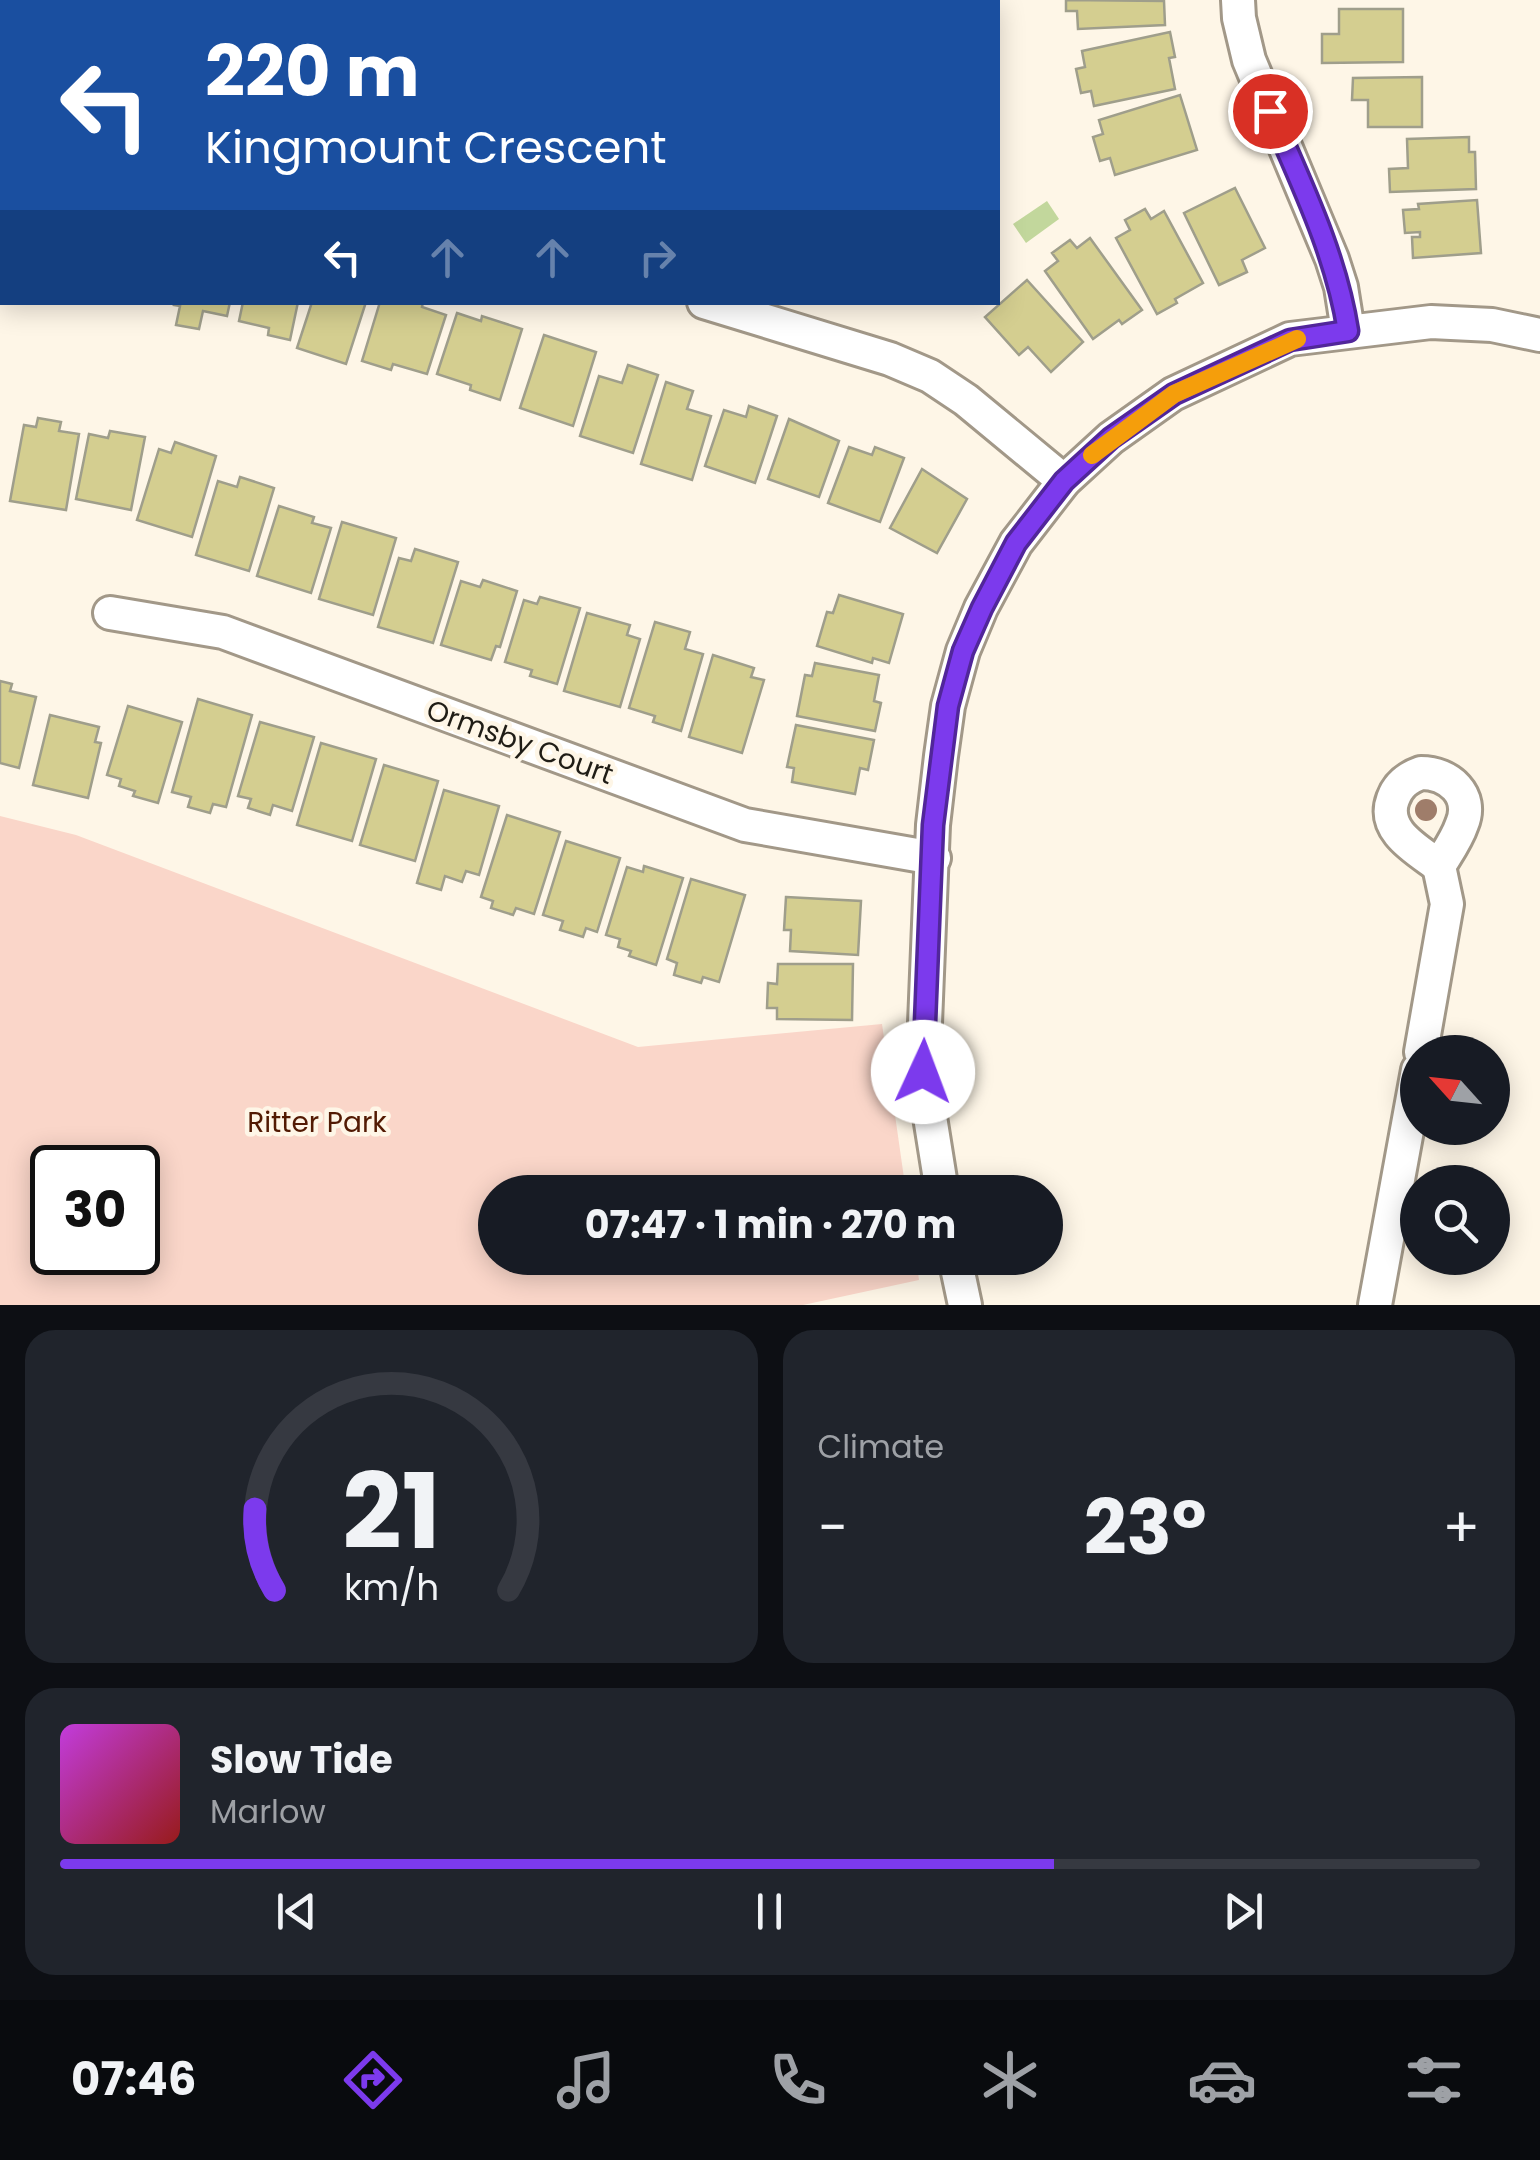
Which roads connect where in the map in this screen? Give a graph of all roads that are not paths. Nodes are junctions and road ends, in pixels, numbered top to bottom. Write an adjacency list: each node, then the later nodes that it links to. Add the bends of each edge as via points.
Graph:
1 (1238, 0): 3 (street, via 1250,60 1332,259)
2 (715, 305): 5 (street, via 930,376)
3 (1348, 331): 4 (street, via 1431,322); 5 (street, via 1290,340 1174,394)
4 (1540, 335)
5 (1064, 481): 7 (street, via 1016,543 963,651 948,706)
6 (110, 613): 7 (street, Ormsby Court, via 223,632 745,825)
7 (934, 858): 11 (street, via 923,1072)
8 (1439, 866): 9 (street, via 1448,904)
9 (1423, 1035)
10 (1404, 1145): 14 (street)
11 (939, 1175)
12 (958, 1275): 13 (street)
13 (965, 1305)
14 (1375, 1305)

